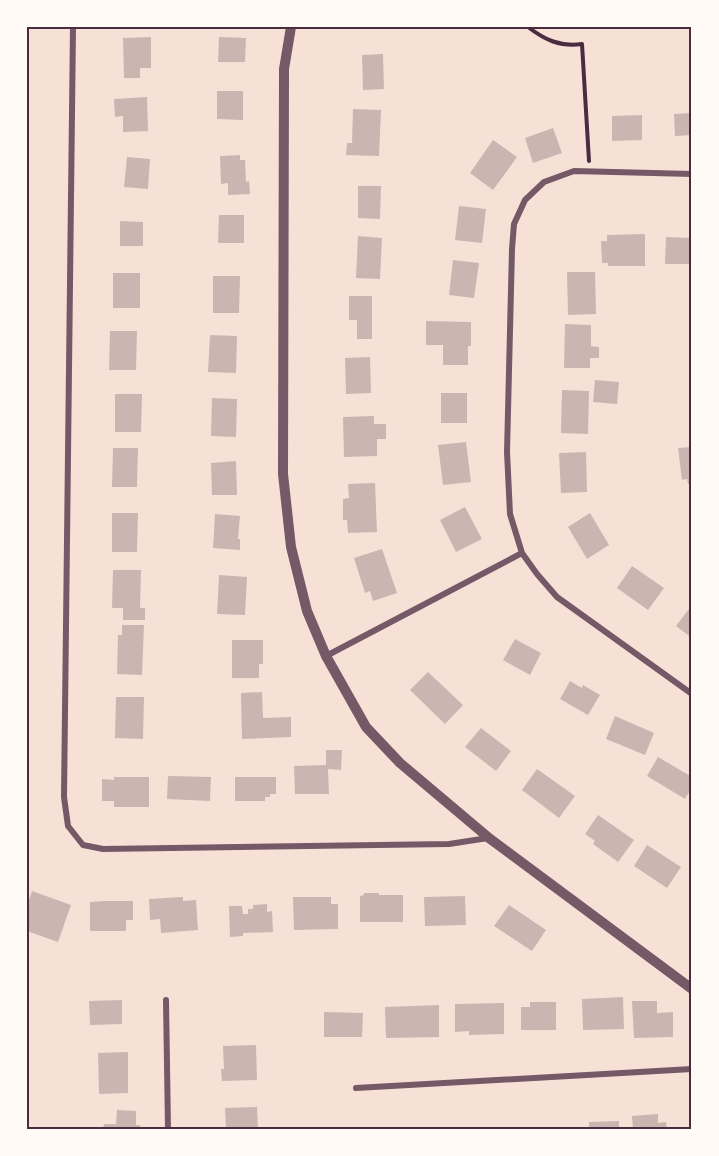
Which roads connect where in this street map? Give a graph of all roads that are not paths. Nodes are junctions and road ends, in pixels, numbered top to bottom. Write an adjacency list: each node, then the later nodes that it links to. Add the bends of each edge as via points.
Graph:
1 (73, 27): 7 (street, via 64,797 68,826 83,844 103,849 449,844)
2 (291, 27): 5 (street, via 284,69 283,474 291,547 307,611)
3 (692, 174): 4 (street, via 574,171 544,182 525,200 514,224 507,452 510,514)
4 (522, 554): 5 (street); 6 (street, via 557,597)
5 (326, 656): 7 (street, via 366,727 400,764)
6 (692, 694)
7 (489, 838): 8 (street)
8 (692, 989)
9 (166, 1000): 12 (street)
10 (692, 1069): 11 (street)
11 (356, 1088)
12 (168, 1129)

